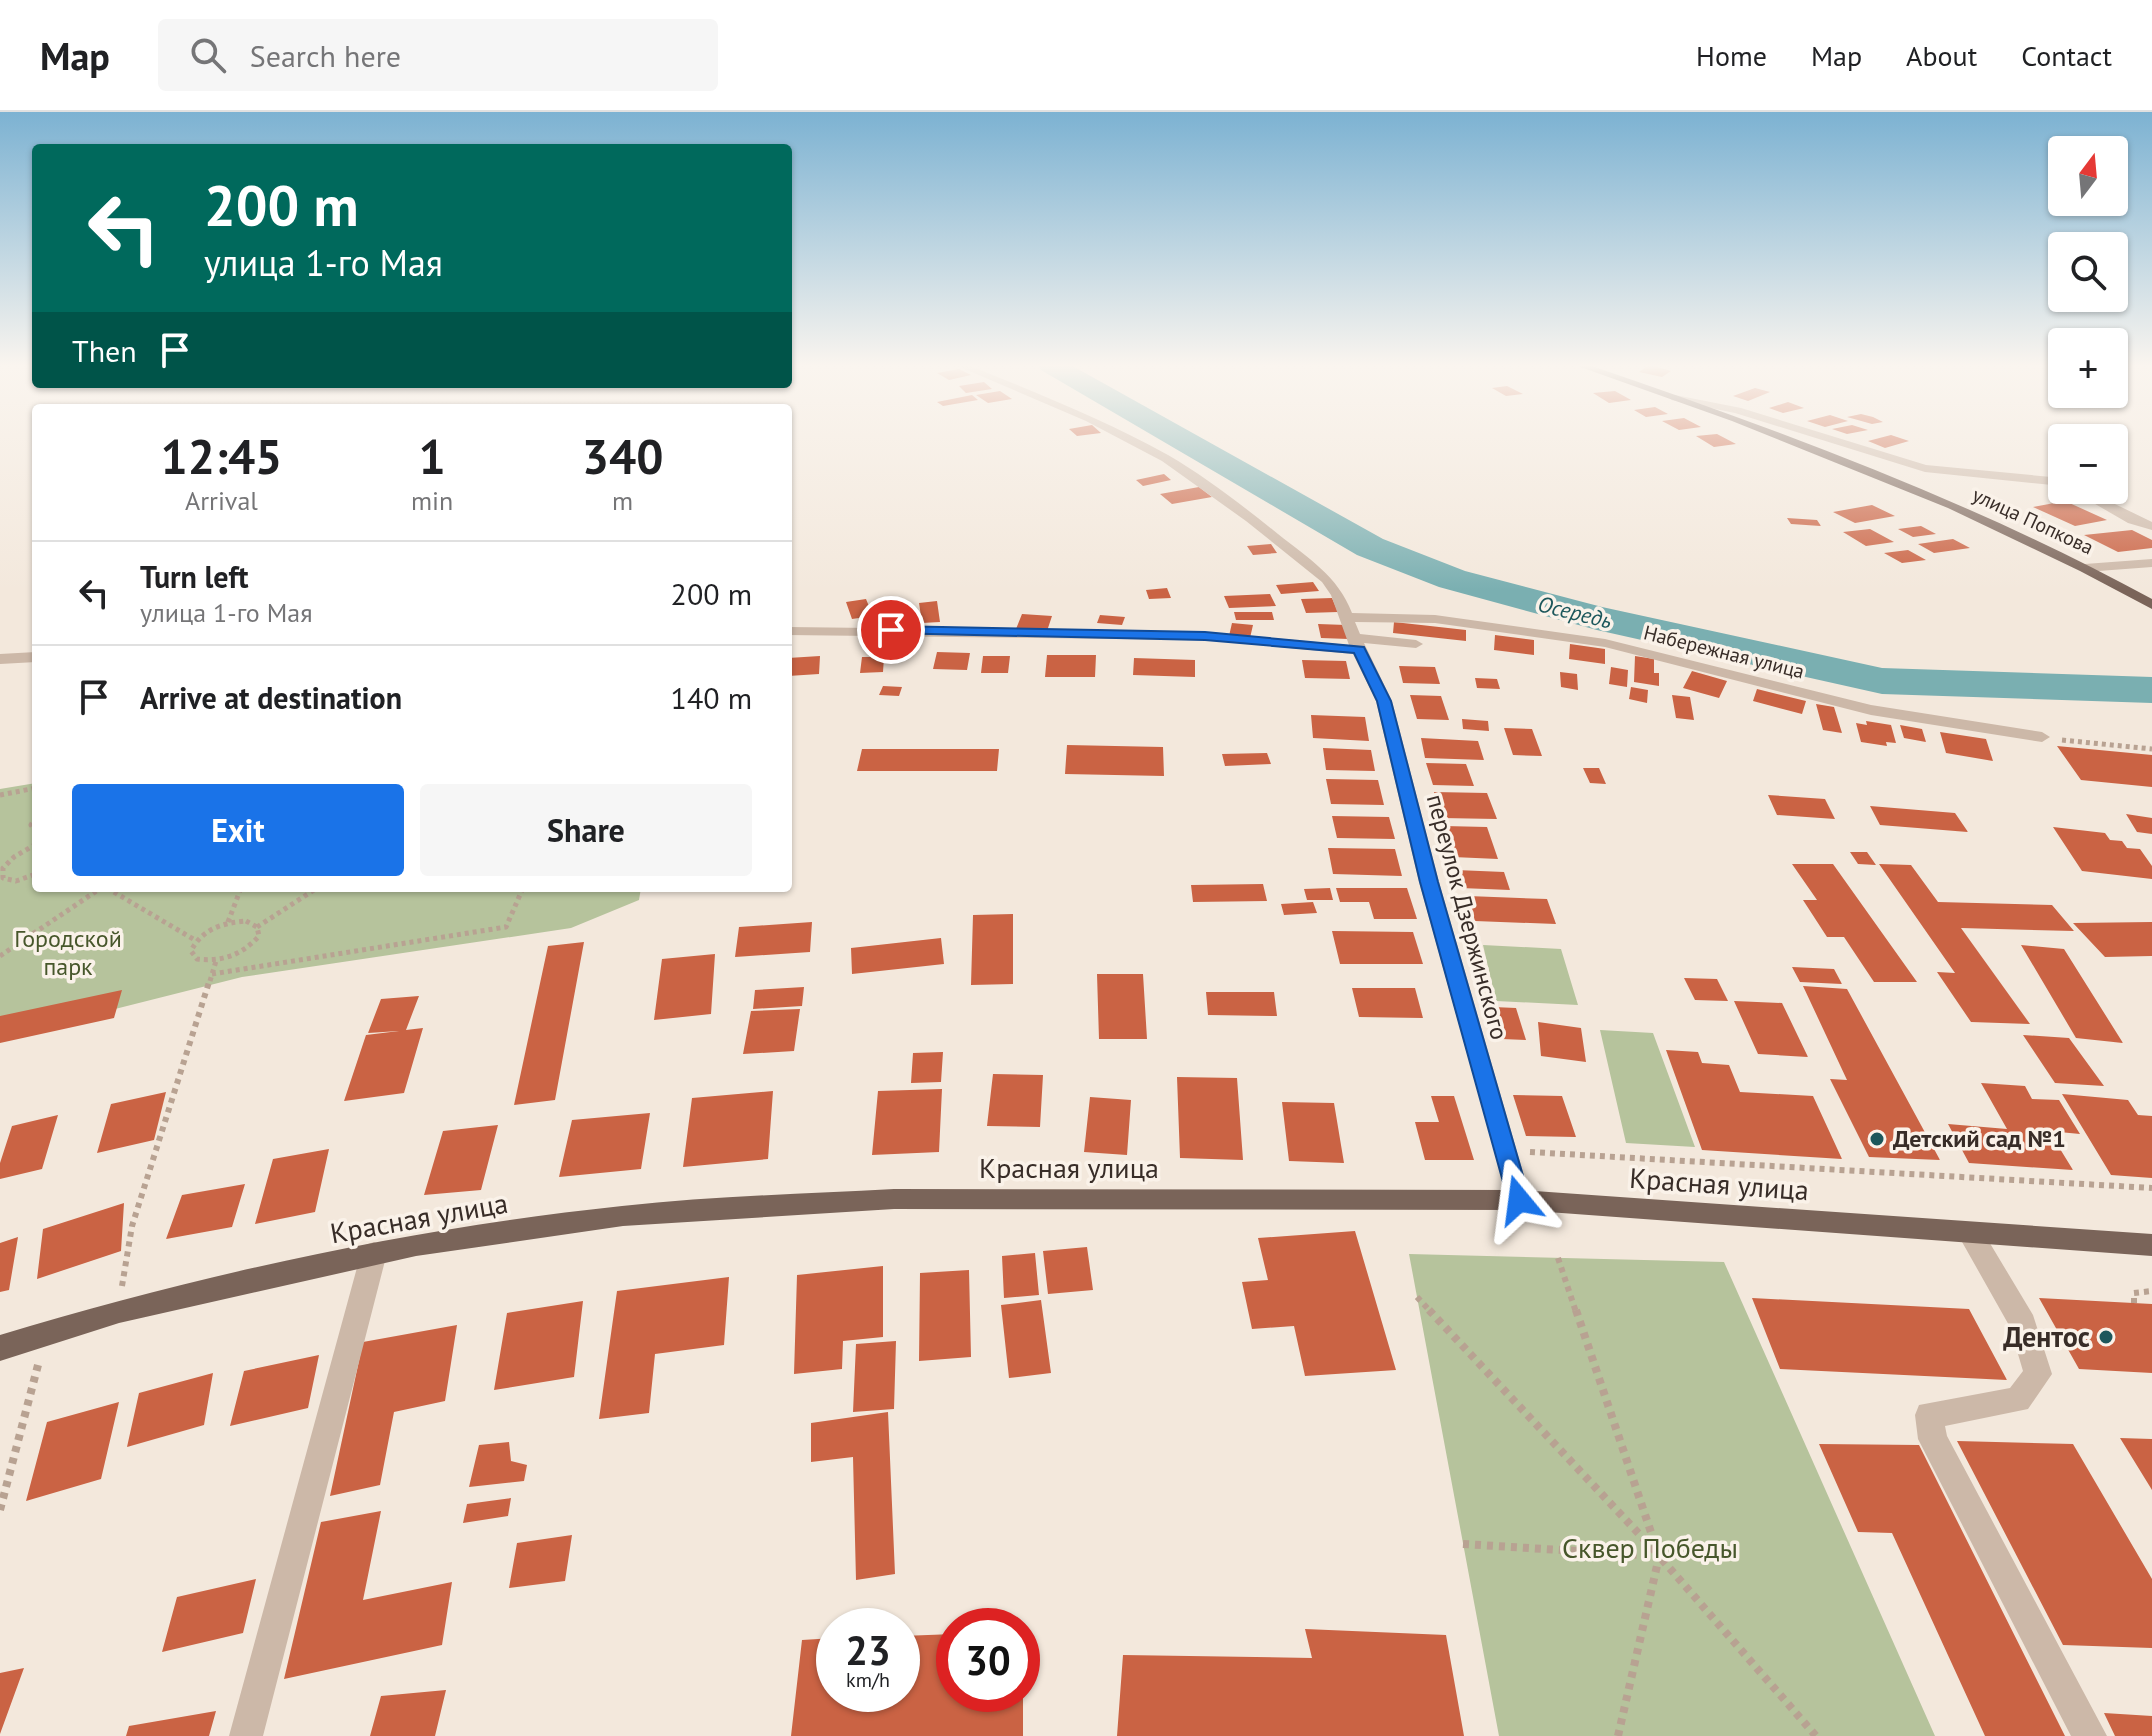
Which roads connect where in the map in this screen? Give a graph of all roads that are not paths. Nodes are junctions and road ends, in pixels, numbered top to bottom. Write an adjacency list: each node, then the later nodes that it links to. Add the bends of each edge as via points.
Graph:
1 (1129, 440): 10 (street, via 1250,518 1327,579)
2 (1788, 440): 8 (main road, улица Попкова, via 1938,499)
3 (1834, 440): 4 (street, via 1925,468)
4 (2048, 481)
5 (2103, 504): 6 (street)
6 (2152, 526)
7 (2152, 563): 8 (street)
8 (2085, 568): 9 (main road, улица Попкова)
9 (2152, 605)
10 (1347, 617): 12 (street); 16 (street, Набережная улица, via 1435,619 1605,643 1871,710)
11 (792, 631): 12 (street, via 1205,636)
12 (1357, 644): 13 (street); 17 (street, переулок Дзержинского, via 1384,701)
13 (1416, 644)
14 (32, 657): 15 (street)
15 (0, 659)
16 (2042, 737)
17 (1519, 1200): 18 (main road, Красная улица); 20 (main road, Красная улица, via 894,1199 623,1216)
18 (1970, 1233): 19 (main road, Красная улица); 23 (street, via 2023,1324 2038,1374 2018,1400 1929,1415 1933,1439)
19 (2152, 1245)
20 (374, 1253): 21 (main road, Красная улица, via 119,1311); 22 (street)
21 (0, 1348)
22 (246, 1736)
23 (2090, 1736)

